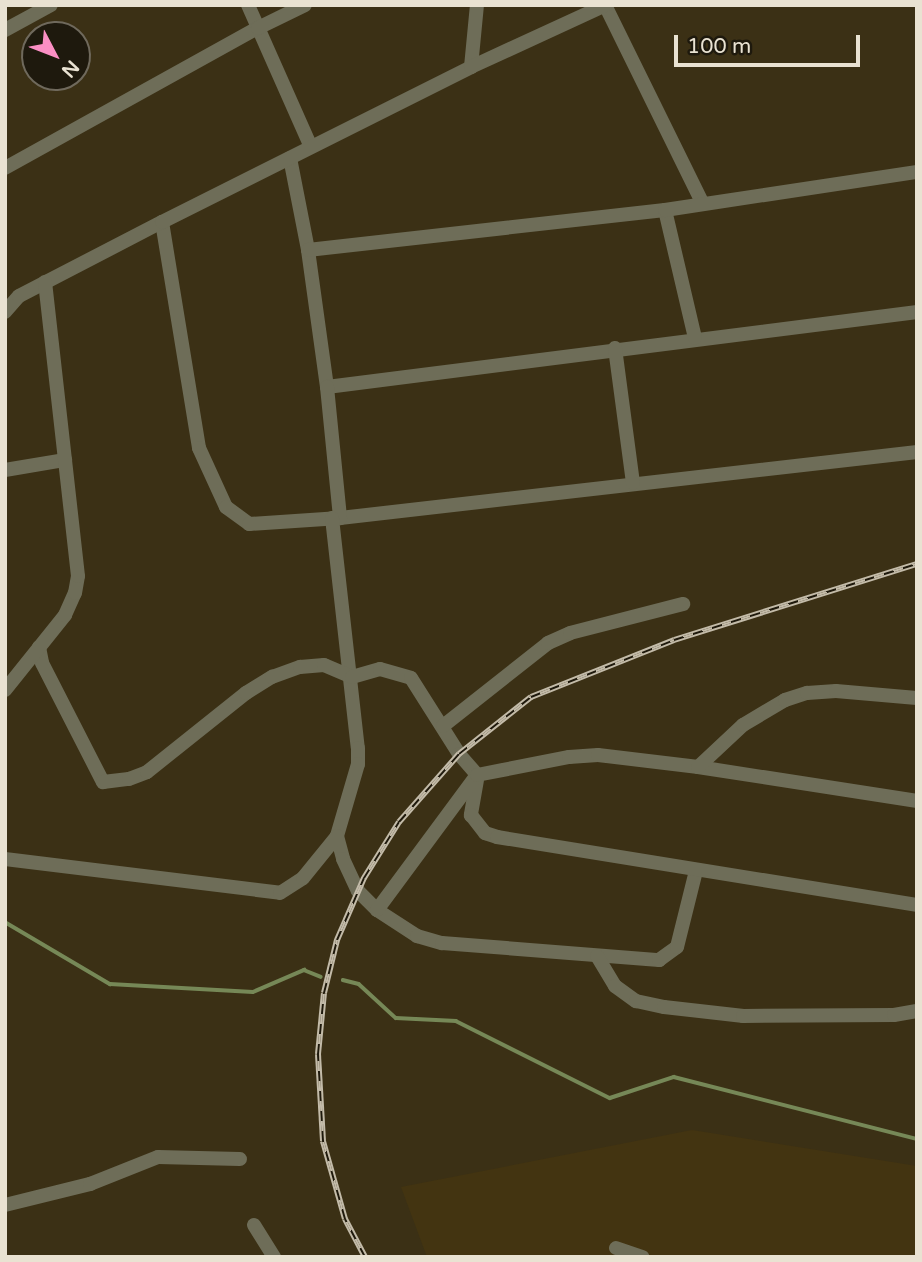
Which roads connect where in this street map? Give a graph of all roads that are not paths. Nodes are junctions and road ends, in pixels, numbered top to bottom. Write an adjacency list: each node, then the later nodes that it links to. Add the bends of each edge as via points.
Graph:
1 (51, 5): 7 (street)
2 (247, 5): 6 (street)
3 (305, 5): 6 (street)
4 (477, 5): 8 (street)
5 (606, 5): 8 (street); 13 (street)
6 (258, 28): 9 (street); 11 (street)
7 (5, 30)
8 (471, 67): 9 (street)
9 (311, 147): 10 (street)
10 (289, 158): 15 (street); 16 (street)
11 (5, 168)
12 (917, 172): 13 (street)
13 (702, 202): 14 (street)
14 (665, 210): 16 (street); 20 (street)
15 (162, 222): 17 (street); 27 (street, via 199,448 216,490 231,512 249,524)
16 (308, 250): 22 (street)
17 (45, 282): 18 (street, via 19,296); 24 (street)
18 (5, 312)
19 (917, 312): 20 (street)
20 (695, 338): 21 (street)
21 (615, 348): 22 (street); 26 (street)
22 (327, 387): 27 (street)
23 (917, 452): 26 (street)
24 (65, 460): 25 (street); 29 (street, via 78,576 65,615)
25 (5, 470)
26 (633, 483): 27 (street)
27 (336, 518): 30 (street)
28 (683, 604): 33 (street, via 570,633 548,643)
29 (38, 647): 30 (street, via 97,775 112,783 147,772 272,677 324,665); 31 (street)
30 (352, 677): 33 (street, via 380,669 404,673 418,685); 37 (street, via 358,764)
31 (5, 691)
32 (917, 698): 34 (street, via 807,693 785,700 743,725)
33 (443, 726): 35 (street)
34 (698, 767): 35 (street, via 598,755); 36 (street)
35 (477, 775): 39 (street, via 471,815 485,833); 41 (street)
36 (917, 801)
37 (337, 836): 38 (street, via 303,878 280,893); 41 (street, via 358,891)
38 (5, 859)
39 (696, 871): 40 (street); 42 (street, via 677,947 669,954 659,960)
40 (917, 905)
41 (377, 910): 42 (street, via 417,936 442,943)
42 (597, 956): 43 (street, via 615,986 636,1001 664,1007 743,1016 894,1015)
43 (917, 1010)
44 (240, 1159): 45 (street, via 158,1157 90,1184)
45 (5, 1205)
46 (254, 1225): 48 (street)
47 (616, 1248): 49 (street)
48 (274, 1257)
49 (642, 1257)

